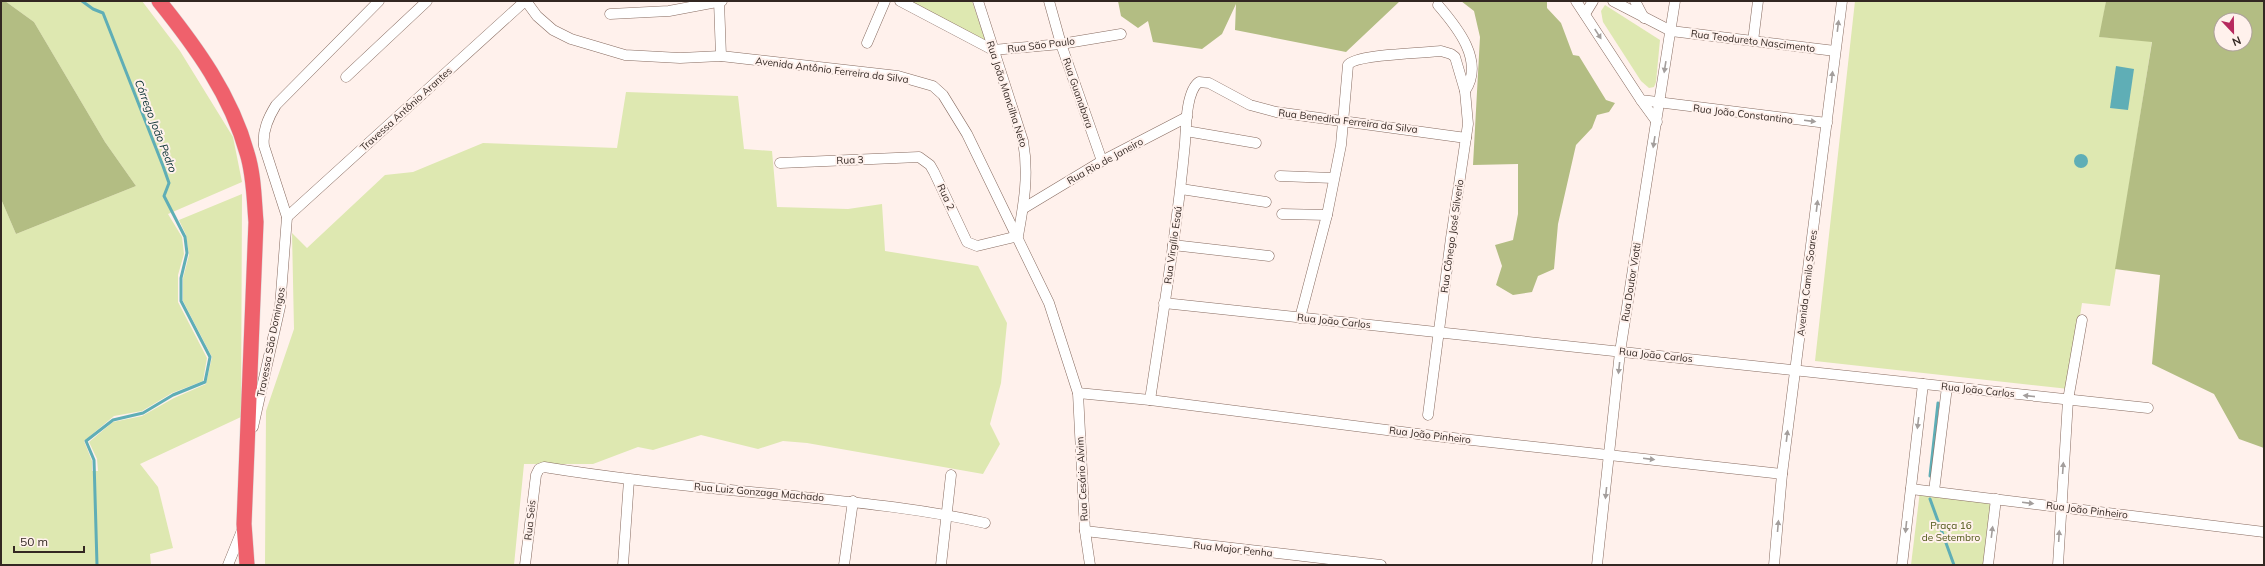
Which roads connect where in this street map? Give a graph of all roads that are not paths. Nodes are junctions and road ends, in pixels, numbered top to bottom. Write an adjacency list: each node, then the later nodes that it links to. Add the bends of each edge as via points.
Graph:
1 (159, 1): 69 (highway, via 218,83 238,123 248,154 256,222)
2 (379, 1): 52 (street, Travessa São Domingos, via 276,105 269,116 263,138 264,146)
3 (427, 1): 30 (street)
4 (526, 1): 29 (street, Avenida Antônio Ferreira da Silva, via 537,16 553,30 597,48 625,55 651,57); 52 (street, Travessa Antônio Arantes)
5 (719, 1): 6 (street); 19 (street, via 669,11); 29 (street)
6 (722, 1)
7 (885, 1): 25 (street)
8 (900, 1): 27 (street, Rua São Paulo)
9 (978, 1): 27 (street, Rua João Mancilha Neto)
10 (1049, 1): 26 (street, Rua Guanabara)
11 (1576, 1): 20 (street)
12 (1593, 1): 20 (street)
13 (1613, 1): 21 (street, Rua Teodureto Nascimento)
14 (1635, 1): 21 (street)
15 (1675, 1): 22 (street, Rua Doutor Viotti)
16 (1758, 1): 24 (street)
17 (1842, 1): 28 (street, Avenida Camilo Soares, one-way to 17)
18 (1438, 5): 32 (street, via 1455,26 1467,48 1472,75)
19 (610, 14)
20 (1585, 14): 33 (street, one-way to 33)
21 (1644, 18): 22 (street, Rua Teodureto Nascimento)
22 (1671, 31): 24 (street, Rua Teodureto Nascimento); 34 (street, Rua Doutor Viotti, one-way to 34)
23 (1121, 34): 26 (street, Rua São Paulo)
24 (1753, 41): 28 (street, Rua Teodureto Nascimento)
25 (867, 43)
26 (1061, 44): 27 (street, Rua São Paulo); 43 (street, Rua Guanabara)
27 (993, 50): 49 (street, Rua João Mancilha Neto, via 1023,141 1027,174)
28 (1835, 51): 38 (street, Avenida Camilo Soares, one-way to 28)
29 (721, 56): 53 (street, Avenida Antônio Ferreira da Silva, via 898,76 932,86 952,107)
30 (346, 77)
31 (1192, 90): 35 (street, Rua Virgílio Esaú); 36 (street, Rua Benedita Ferreira da Silva, via 1195,85 1203,82 1250,105 1291,115)
32 (1465, 91): 36 (street, Rua Cônego José Silverio, via 1455,57 1451,54 1441,51 1368,57 1350,62 1346,71); 40 (street, Rua Cônego José Silverio, via 1468,110)
33 (1641, 100): 34 (street, Rua João Constantino); 37 (street)
34 (1660, 104): 37 (street, Rua Doutor Viotti); 38 (street, Rua João Constantino, one-way to 38)
35 (1187, 117): 39 (street, Rua Virgílio Esaú); 43 (street, Rua Rio de Janeiro)
36 (1344, 121): 40 (street, Rua Benedita Ferreira da Silva); 46 (street)
37 (1657, 122): 60 (street, Rua Doutor Viotti, one-way to 60)
38 (1827, 123): 61 (street, Avenida Camilo Soares, one-way to 38)
39 (1186, 131): 41 (street); 47 (street, Rua Virgílio Esaú)
40 (1466, 138): 59 (street, Rua Cônego José Silverio)
41 (1256, 143)
42 (919, 157): 44 (street, Rua 3); 53 (street, Rua 2, via 930,165 934,172 967,242 977,246)
43 (1102, 161): 49 (street, Rua Rio de Janeiro)
44 (780, 163)
45 (1280, 176): 46 (street)
46 (1333, 178): 51 (street)
47 (1181, 188): 48 (street); 54 (street, Rua Virgílio Esaú)
48 (1266, 202)
49 (1024, 208): 53 (street, Rua João Mancilha Neto)
50 (1282, 214): 51 (street)
51 (1327, 215): 57 (street)
52 (287, 217): 69 (street, Travessa São Domingos, via 280,306)
53 (1018, 236): 64 (street, Avenida Antônio Ferreira da Silva, via 1049,303)
54 (1173, 245): 55 (street); 56 (street, Rua Virgílio Esaú)
55 (1269, 256)
56 (1164, 303): 57 (street, Rua João Carlos); 65 (street, Rua Virgílio Esaú)
57 (1300, 318): 59 (street, Rua João Carlos)
58 (2082, 320): 66 (street)
59 (1440, 332): 60 (street, Rua João Carlos); 68 (street, Rua Cônego José Silverio)
60 (1620, 352): 61 (street, Rua João Carlos); 70 (street, Rua Doutor Viotti, one-way to 70)
61 (1795, 370): 62 (street, Rua João Carlos); 71 (street, Avenida Camilo Soares, one-way to 61)
62 (1923, 384): 63 (street, Rua João Carlos); 75 (street, one-way to 75)
63 (1947, 387): 66 (street, Rua João Carlos, one-way to 63); 76 (street)
64 (1078, 393): 65 (street, Rua João Pinheiro); 83 (street, Rua Cesário Alvim)
65 (1150, 400): 70 (street, Rua João Pinheiro, via 1426,435)
66 (2068, 400): 67 (street, Rua João Carlos); 79 (street, one-way to 66)
67 (2148, 408)
68 (1428, 415)
69 (249, 442): 82 (highway)
70 (1610, 454): 71 (street, Rua João Pinheiro, one-way to 71); 93 (street, Rua Doutor Viotti, one-way to 93)
71 (1782, 474): 94 (street, Avenida Camilo Soares, one-way to 71)
72 (536, 475): 74 (street, Rua Luiz Gonzaga Machado, via 538,470 544,467); 87 (street, Rua Seis)
73 (951, 475): 80 (street)
74 (629, 480): 78 (street, Rua Luiz Gonzaga Machado); 88 (street)
75 (1910, 489): 76 (street, Rua João Pinheiro); 95 (street, one-way to 95)
76 (1934, 492): 77 (street, Rua João Pinheiro)
77 (1996, 499): 79 (street, Rua João Pinheiro, one-way to 79); 96 (street, one-way to 77)
78 (853, 501): 80 (street, Rua Luiz Gonzaga Machado); 89 (street)
79 (2060, 507): 84 (street, Rua João Pinheiro); 97 (street, one-way to 79)
80 (947, 514): 81 (street, Rua Luiz Gonzaga Machado); 90 (street)
81 (985, 523)
82 (244, 524): 85 (street); 86 (highway)
83 (1085, 531): 91 (street, Rua Cesário Alvim); 92 (street, Rua Major Penha)
84 (2264, 532)
85 (228, 565)
86 (247, 565)
87 (525, 565)
88 (623, 565)
89 (844, 565)
90 (941, 565)
91 (1090, 565)
92 (1381, 565)
93 (1597, 565)
94 (1774, 565)
95 (1902, 565)
96 (1988, 565)
97 (2058, 565)

